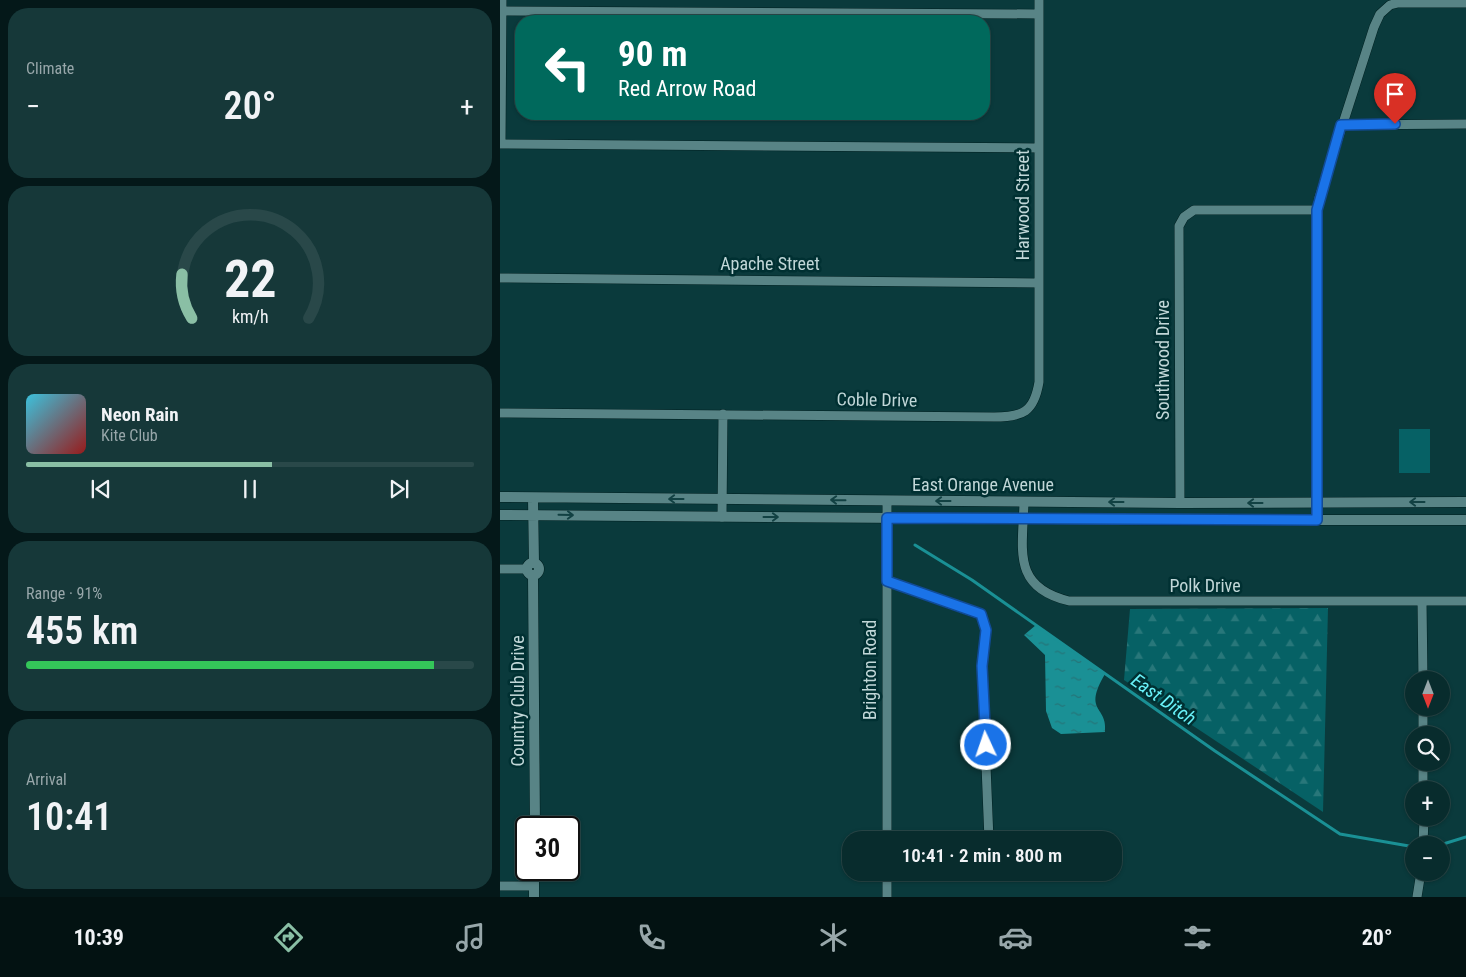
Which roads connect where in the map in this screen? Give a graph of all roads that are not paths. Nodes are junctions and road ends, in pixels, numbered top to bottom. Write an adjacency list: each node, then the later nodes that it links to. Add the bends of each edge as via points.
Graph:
1 (502, 0): 4 (street)
2 (1039, 0): 5 (street, Harwood Street)
3 (1466, 3): 7 (street, via 1390,5 1374,27)
4 (501, 11): 5 (street); 8 (street)
5 (1039, 14): 9 (street, Harwood Street)
6 (1466, 124): 7 (street)
7 (1341, 125): 10 (street)
8 (501, 144): 9 (street)
9 (1039, 148): 12 (street, Harwood Street)
10 (1317, 210): 22 (street, Southwood Drive, via 1210,208 1194,210 1184,217 1179,226); 23 (street)
11 (500, 278): 12 (street, Apache Street)
12 (1040, 283): 13 (street, Harwood Street, via 1039,382 1037,396)
13 (1030, 408): 15 (street, Coble Drive, via 1016,415 994,417)
14 (500, 413): 15 (street, Coble Drive)
15 (723, 414): 18 (street)
16 (500, 497): 17 (street, East Orange Avenue)
17 (533, 498): 18 (street, East Orange Avenue, one-way to 17); 25 (street, Country Club Drive)
18 (722, 499): 19 (street, East Orange Avenue, one-way to 18); 26 (street)
19 (887, 501): 20 (street, East Orange Avenue, one-way to 19); 27 (street, Brighton Road)
20 (1024, 502): 22 (street, East Orange Avenue, one-way to 20); 28 (street, Polk Drive)
21 (1466, 502): 23 (street, East Orange Avenue, one-way to 23)
22 (1180, 503): 23 (street, East Orange Avenue, one-way to 22)
23 (1317, 503): 29 (street)
24 (500, 515): 25 (street, East Orange Avenue)
25 (533, 515): 26 (street, East Orange Avenue, one-way to 26); 32 (street, Country Club Drive)
26 (722, 517): 27 (street, East Orange Avenue, one-way to 27)
27 (887, 518): 28 (street, East Orange Avenue); 33 (street, Brighton Road)
28 (1024, 519): 29 (street, East Orange Avenue); 34 (street, Polk Drive, via 1024,555 1028,575 1041,591 1069,601)
29 (1317, 520): 30 (street, East Orange Avenue)
30 (1466, 520)
31 (500, 569): 32 (street)
32 (531, 569): 37 (street, Country Club Drive)
33 (887, 581): 38 (street, Brighton Road); 39 (street, via 981,614 986,630 982,666)
34 (1422, 601): 35 (street, Polk Drive); 36 (street)
35 (1466, 601)
36 (1423, 671)
37 (535, 816)
38 (887, 831)
39 (989, 831)
40 (534, 881): 44 (street)
41 (887, 881): 46 (street)
42 (1420, 881): 47 (street)
43 (500, 886): 44 (street)
44 (534, 886): 45 (street)
45 (534, 897)
46 (887, 897)
47 (1417, 897)

